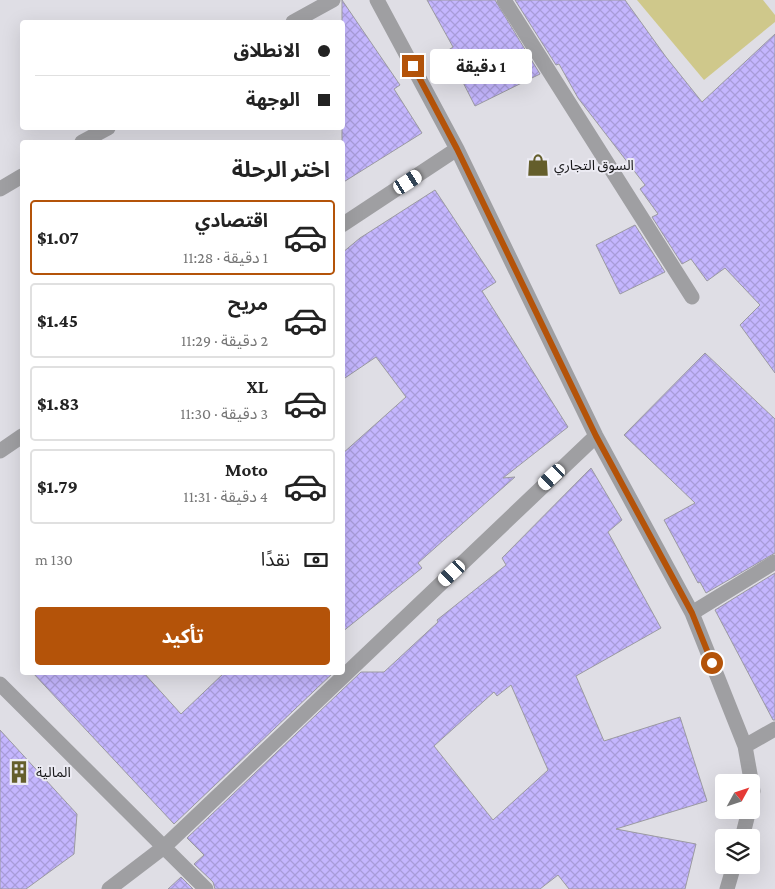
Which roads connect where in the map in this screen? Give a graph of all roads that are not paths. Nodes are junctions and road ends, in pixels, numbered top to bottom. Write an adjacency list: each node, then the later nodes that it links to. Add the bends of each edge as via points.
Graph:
1 (333, 0): 4 (street)
2 (377, 0): 7 (street)
3 (504, 0): 11 (street)
4 (297, 20)
5 (104, 130): 6 (street)
6 (86, 140)
7 (457, 149): 10 (street); 12 (street)
8 (20, 177): 9 (street)
9 (0, 189)
10 (345, 223)
11 (692, 297)
12 (596, 436): 16 (street); 17 (street)
13 (20, 437): 14 (street)
14 (0, 451)
15 (775, 562): 16 (street)
16 (692, 613): 21 (street)
17 (345, 675)
18 (345, 675): 23 (street)
19 (0, 684): 23 (street)
20 (775, 729): 21 (street)
21 (745, 746): 22 (street)
22 (750, 774)
23 (164, 847): 25 (street); 26 (street)
24 (731, 874): 27 (street)
25 (109, 889)
26 (206, 889)
27 (727, 889)

